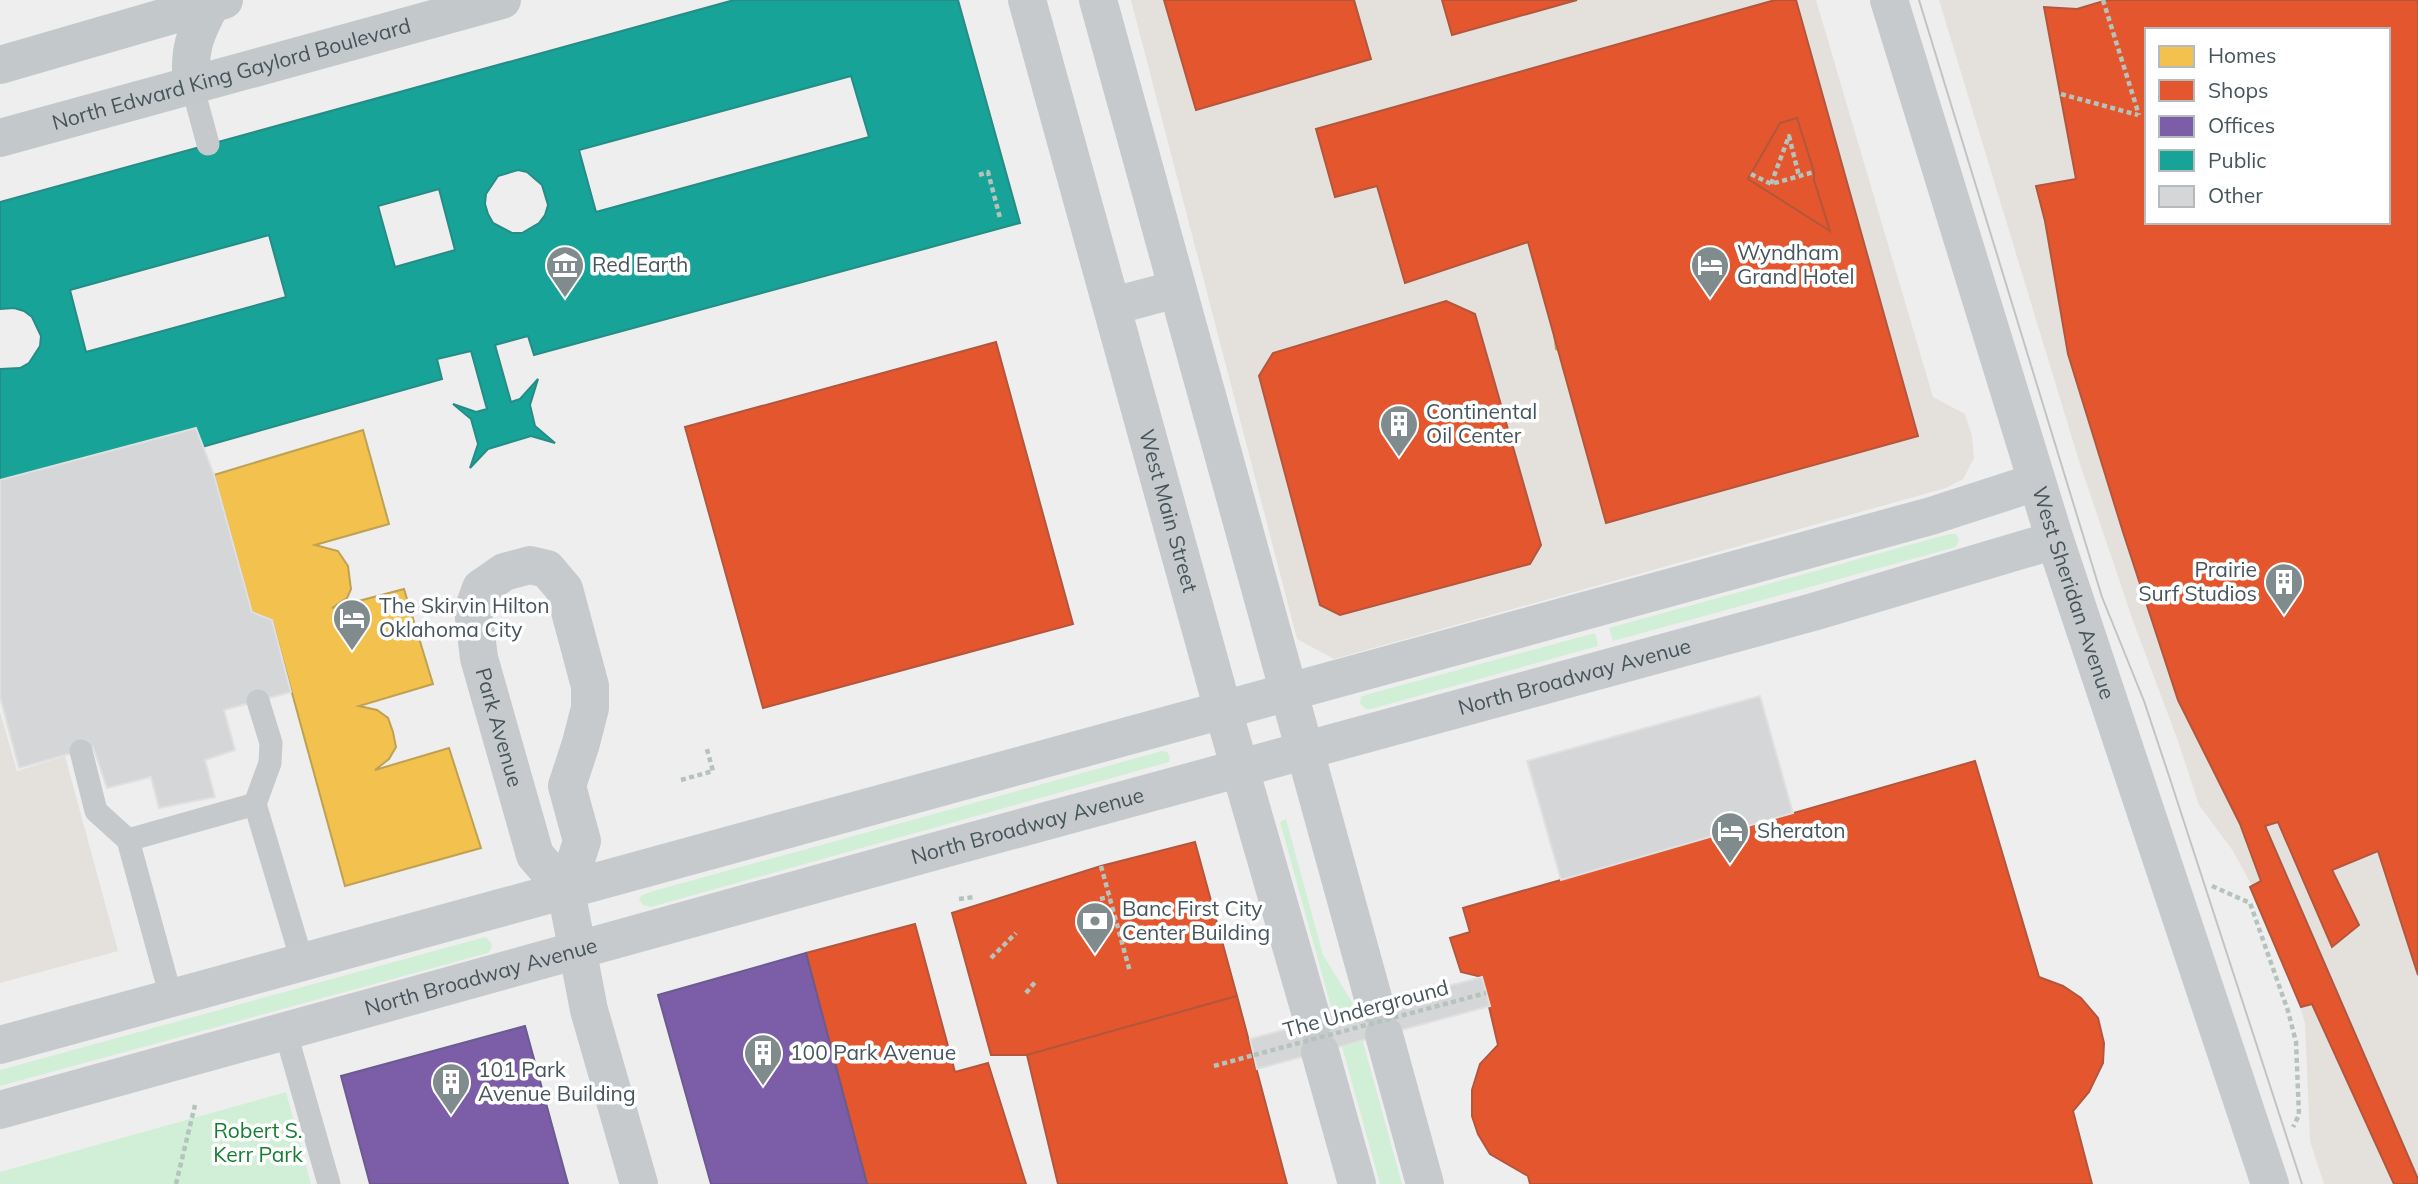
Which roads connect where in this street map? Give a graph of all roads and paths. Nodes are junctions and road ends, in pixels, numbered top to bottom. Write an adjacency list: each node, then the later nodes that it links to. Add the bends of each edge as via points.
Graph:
1 (502, 0): 8 (main road, North Edward King Gaylord Boulevard)
2 (1027, 0): 19 (street, West Main Street)
3 (1098, 0): 18 (street)
4 (1889, 0): 20 (street, West Sheridan Avenue)
5 (2103, 0): 9 (path, via 2139,115)
6 (218, 2): 7 (main road); 8 (main road, via 194,37)
7 (0, 65)
8 (192, 85): 10 (main road, North Edward King Gaylord Boulevard); 11 (lane)
9 (2061, 94)
10 (0, 138)
11 (208, 144)
12 (1814, 172): 15 (path)
13 (1751, 174): 16 (path)
14 (979, 175): 17 (path, via 988,172)
15 (1799, 176): 16 (path); 16 (path, via 1788,136)
16 (1771, 184)
17 (1000, 218)
18 (1177, 289): 19 (street); 22 (street)
19 (1113, 306): 24 (street, West Main Street)
20 (2036, 482): 21 (street, West Sheridan Avenue); 22 (street, via 1931,516)
21 (2055, 540): 27 (street, North Broadway Avenue); 65 (street, West Sheridan Avenue)
22 (1289, 692): 24 (street); 27 (street)
23 (258, 701): 30 (lane, via 271,743 270,763)
24 (1223, 710): 28 (street, West Main Street); 33 (street)
25 (706, 746): 29 (path, via 713,771)
26 (81, 751): 31 (lane, via 96,811)
27 (1305, 751): 28 (street, North Broadway Avenue); 64 (street)
28 (1240, 768): 44 (street, North Broadway Avenue); 63 (street, West Main Street)
29 (681, 780)
30 (255, 804): 31 (lane); 46 (lane)
31 (128, 840): 51 (lane)
32 (1101, 866): 35 (path)
33 (566, 891): 33 (street, Park Avenue, via 582,841 567,786 590,708 590,686 564,589 547,569 530,565 504,572 481,588 473,610 479,658 535,855); 44 (street, Park Avenue); 46 (street)
34 (974, 897): 36 (path)
35 (1110, 897): 37 (path); 39 (path)
36 (959, 899)
37 (1100, 899)
38 (2249, 902): 59 (path, via 2296,1042)
39 (1112, 909): 40 (path); 41 (path)
40 (1104, 910)
41 (1116, 920): 42 (path); 47 (path)
42 (1106, 921)
43 (1016, 933): 45 (path)
44 (577, 950): 52 (street, North Broadway Avenue); 62 (street, Park Avenue, via 589,1010)
45 (991, 958)
46 (302, 961): 51 (street)
47 (1130, 972)
48 (1036, 981): 49 (path)
49 (1026, 993)
50 (1486, 993): 56 (path, The Underground, bridge)
51 (171, 997): 53 (street)
52 (285, 1030): 58 (street, North Broadway Avenue); 61 (lane)
53 (0, 1045)
54 (882, 1054): 55 (path)
55 (874, 1056)
56 (1214, 1066)
57 (195, 1105): 60 (path)
58 (0, 1110)
59 (2299, 1115)
60 (176, 1184)
61 (329, 1184)
62 (639, 1184)
63 (1357, 1184)
64 (1425, 1184)
65 (2270, 1184)

